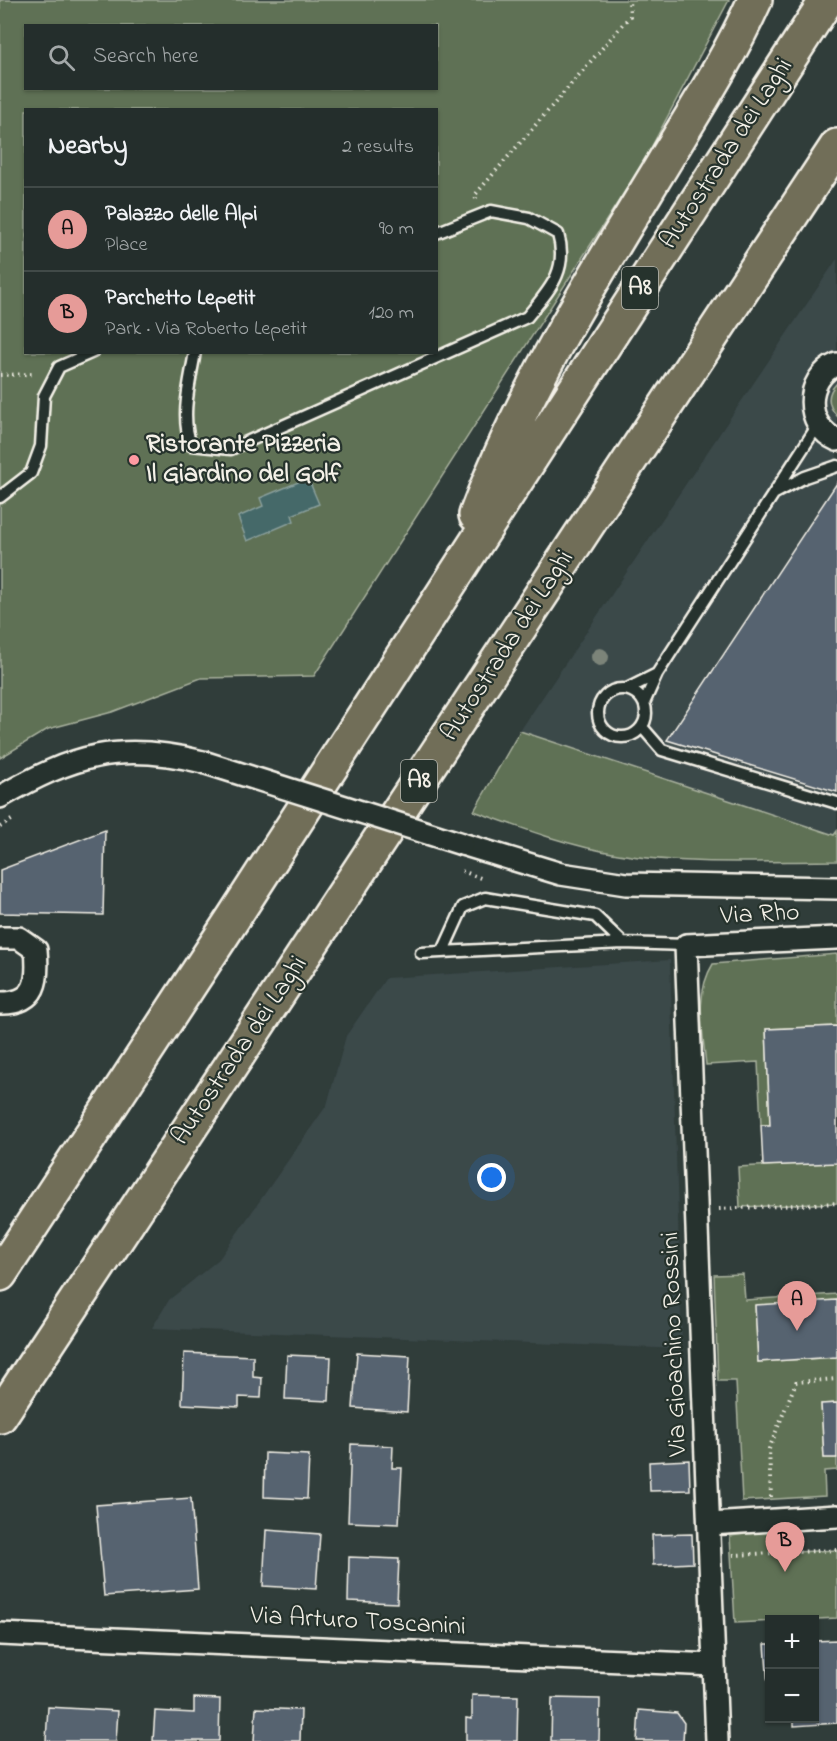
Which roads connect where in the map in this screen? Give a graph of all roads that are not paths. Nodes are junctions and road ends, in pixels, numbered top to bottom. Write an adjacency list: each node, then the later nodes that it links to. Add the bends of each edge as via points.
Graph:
1 (754, 0): 13 (highway, via 710,85 572,314 499,454)
2 (827, 0): 13 (highway, Autostrada dei Laghi / A8)
3 (837, 146): 29 (highway, Autostrada dei Laghi / A8)
4 (438, 232): 6 (lane, via 491,211 530,218 558,234 562,248 557,279 527,316 231,449 191,445 186,406)
5 (88, 354): 12 (lane, via 59,367 44,396 41,446 31,473)
6 (195, 354)
7 (837, 364): 8 (street, via 818,378 812,393 812,410)
8 (818, 425): 9 (street); 11 (lane)
9 (837, 440)
10 (837, 466): 11 (lane)
11 (775, 493): 14 (lane)
12 (0, 497)
13 (453, 576): 28 (highway, Autostrada dei Laghi / A8)
14 (657, 674): 15 (lane); 16 (lane)
15 (627, 689): 16 (lane); 17 (lane, via 612,691 601,701 600,723 620,737)
16 (644, 703): 17 (lane)
17 (642, 727): 19 (lane, via 662,750)
18 (0, 797): 20 (street, bridge, via 57,766 110,753 169,754 561,874 626,884)
19 (837, 803)
20 (837, 888)
21 (0, 938): 27 (street, via 19,938 36,950 38,968 33,989 26,997 15,1003)
22 (837, 938): 24 (street, Via Rho)
23 (623, 943): 24 (lane); 25 (lane); 25 (lane, via 595,916 485,898 463,907)
24 (686, 945): 31 (street, Via Gioachino Rossini)
25 (443, 951): 26 (lane)
26 (421, 953)
27 (0, 1003)
28 (0, 1274)
29 (0, 1416)
30 (837, 1516): 31 (street)
31 (710, 1524): 33 (street, Via Gioachino Rossini)
32 (0, 1634): 33 (street, Via Arturo Toscanini)
33 (714, 1665): 34 (street, Via Gioachino Rossini)
34 (717, 1741)

